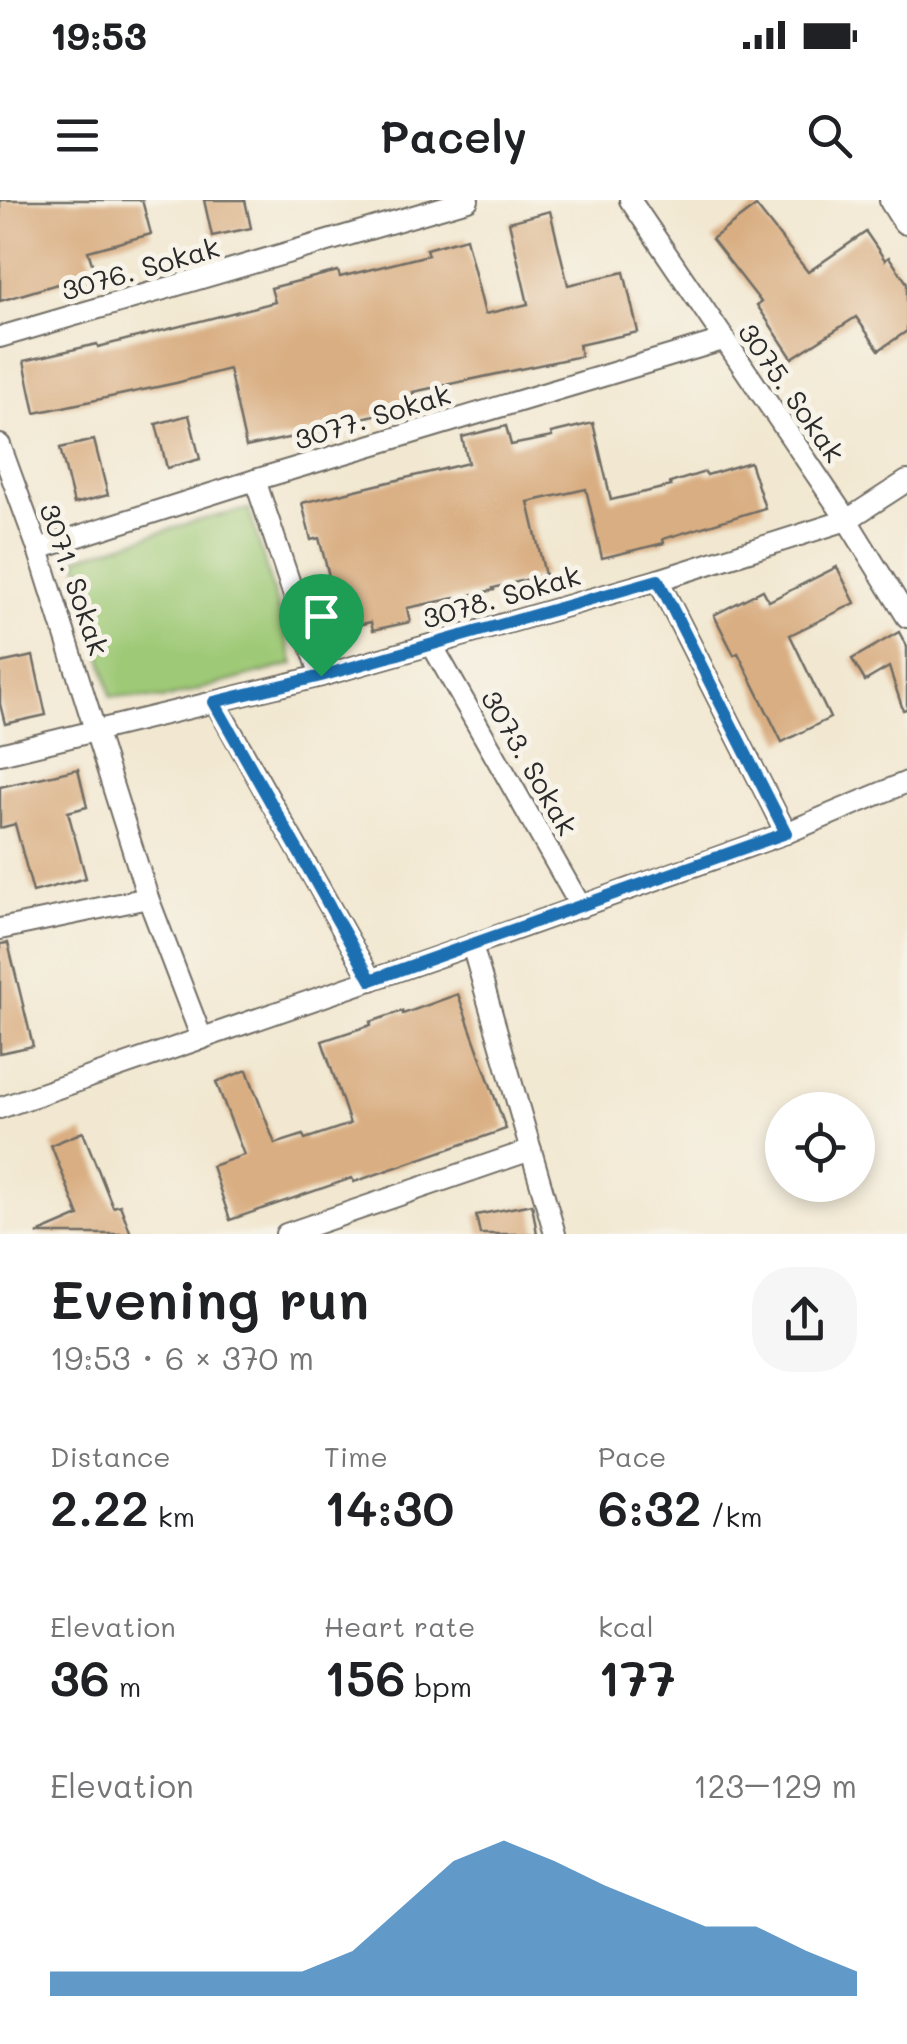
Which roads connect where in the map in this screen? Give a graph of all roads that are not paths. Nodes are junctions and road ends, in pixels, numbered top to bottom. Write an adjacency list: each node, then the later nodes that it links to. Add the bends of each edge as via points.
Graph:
1 (468, 200): 5 (street, 3076. Sokak)
2 (630, 200): 6 (street, 3075. Sokak)
3 (895, 200): 4 (main road)
4 (907, 219)
5 (0, 337)
6 (723, 340): 8 (street, 3077. Sokak); 10 (street, 3075. Sokak)
7 (0, 445): 11 (street, 3071. Sokak)
8 (256, 480): 11 (street, 3077. Sokak); 15 (street)
9 (907, 481): 10 (street, 3078. Sokak)
10 (847, 520): 12 (street, 3078. Sokak); 13 (street, 3075. Sokak)
11 (38, 550): 17 (street, 3071. Sokak)
12 (658, 580): 14 (street, 3078. Sokak); 20 (street)
13 (907, 616)
14 (432, 644): 15 (street, 3078. Sokak); 22 (street, 3073. Sokak)
15 (321, 676): 16 (street, 3078. Sokak)
16 (214, 702): 17 (street, 3078. Sokak); 25 (street)
17 (97, 731): 18 (street, 3078. Sokak); 21 (street, 3071. Sokak)
18 (0, 754)
19 (907, 782): 20 (street)
20 (786, 833): 22 (street)
21 (148, 898): 23 (street); 26 (street, 3071. Sokak)
22 (580, 906): 24 (street)
23 (0, 929)
24 (472, 945): 25 (street); 28 (street)
25 (371, 980): 26 (street)
26 (202, 1039): 27 (street)
27 (0, 1108)
28 (531, 1150): 29 (street); 30 (street)
29 (286, 1234)
30 (555, 1234)

